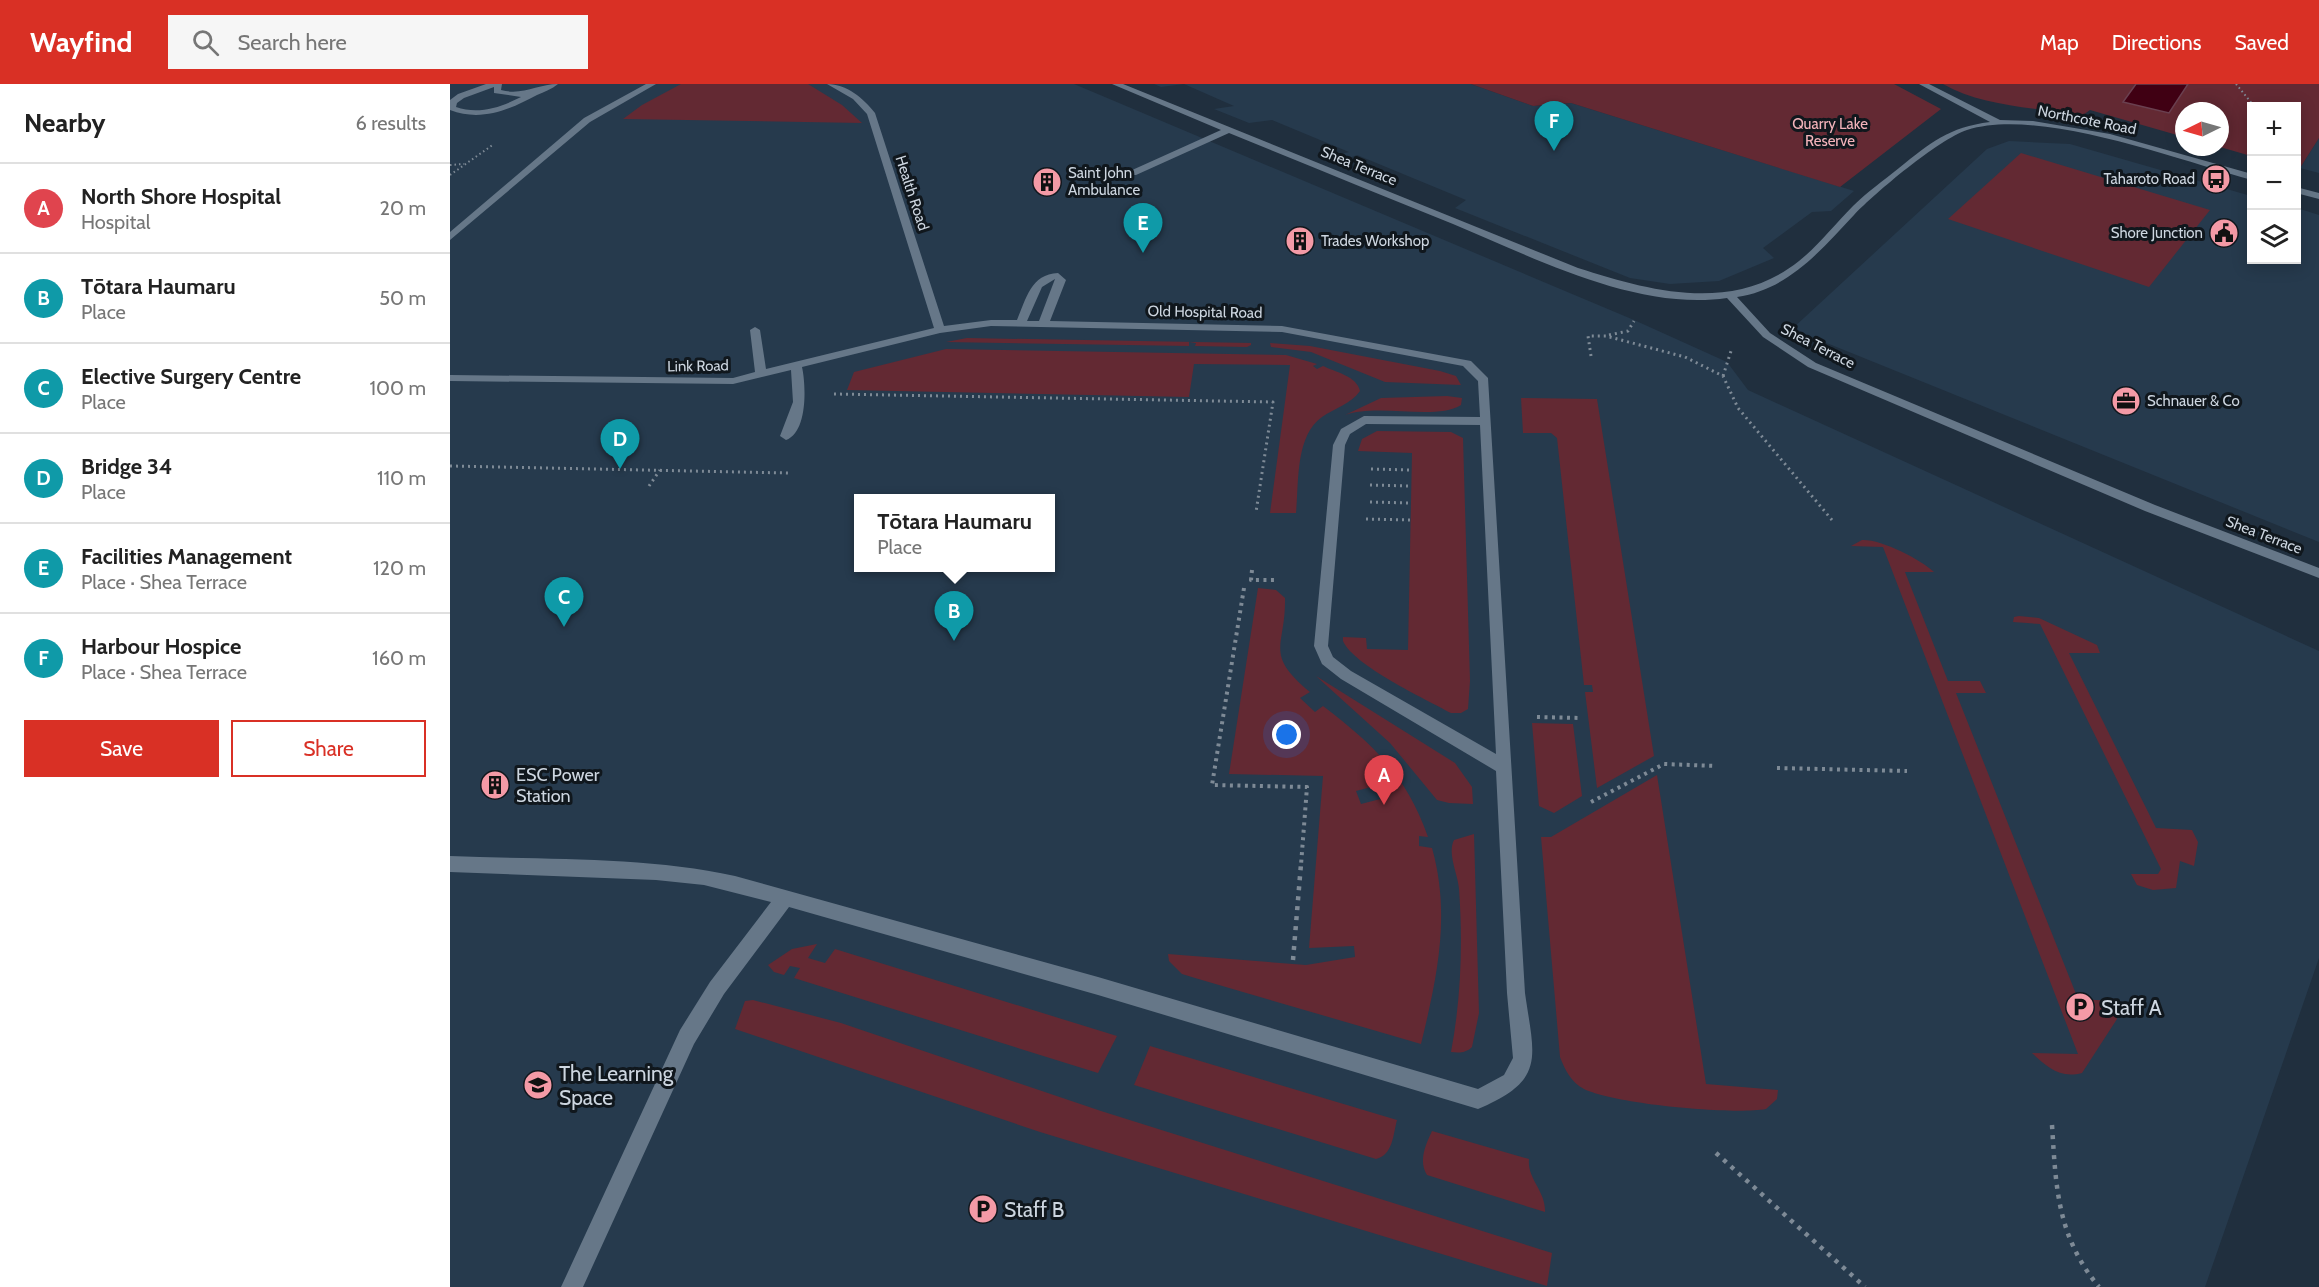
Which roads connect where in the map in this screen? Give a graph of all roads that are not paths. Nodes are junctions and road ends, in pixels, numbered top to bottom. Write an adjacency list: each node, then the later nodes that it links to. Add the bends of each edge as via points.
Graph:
1 (493, 84): 8 (street, via 461,96 452,108 485,112 504,108)
2 (498, 84): 8 (street, via 497,91 502,93)
3 (554, 84): 8 (street)
4 (652, 84): 15 (street, via 587,120)
5 (831, 84): 20 (street, Health Road, via 863,102 871,112)
6 (1116, 84): 10 (street, Shea Terrace)
7 (1923, 84): 9 (street, Northcote Road)
8 (541, 90)
9 (2001, 124): 12 (street, Northcote Road, via 2045,126 2095,135); 16 (street, via 1971,127 1947,135 1858,206 1793,270 1772,282)
10 (1228, 130): 11 (street); 16 (street, Shea Terrace, via 1619,285 1691,297)
11 (1133, 173)
12 (2247, 176)
13 (2301, 191): 14 (street)
14 (2319, 196)
15 (450, 237)
16 (1730, 295): 26 (street, Shea Terrace, via 1754,327 1812,365)
17 (1021, 323): 18 (street, Old Hospital Road); 18 (street, via 1040,280 1058,276 1061,280); 20 (street, Old Hospital Road, via 976,323)
18 (1043, 324): 24 (street, Old Hospital Road, via 1282,329 1467,363 1484,380)
19 (755, 330): 22 (street)
20 (940, 330): 21 (street, Link Road)
21 (796, 366): 22 (street, Link Road); 25 (street, via 802,393)
22 (761, 375): 23 (street, Link Road, via 733,381 676,382)
23 (450, 378)
24 (1486, 421): 27 (street); 27 (street, via 1369,420 1351,427 1340,439 1323,653 1346,675)
25 (786, 436)
26 (2317, 573)
27 (1504, 767): 29 (street, via 1523,1060 1519,1076 1509,1086 1478,1099)
28 (450, 864): 29 (street, via 680,874)
29 (785, 898): 30 (street, via 717,988 687,1037)
30 (572, 1287)

